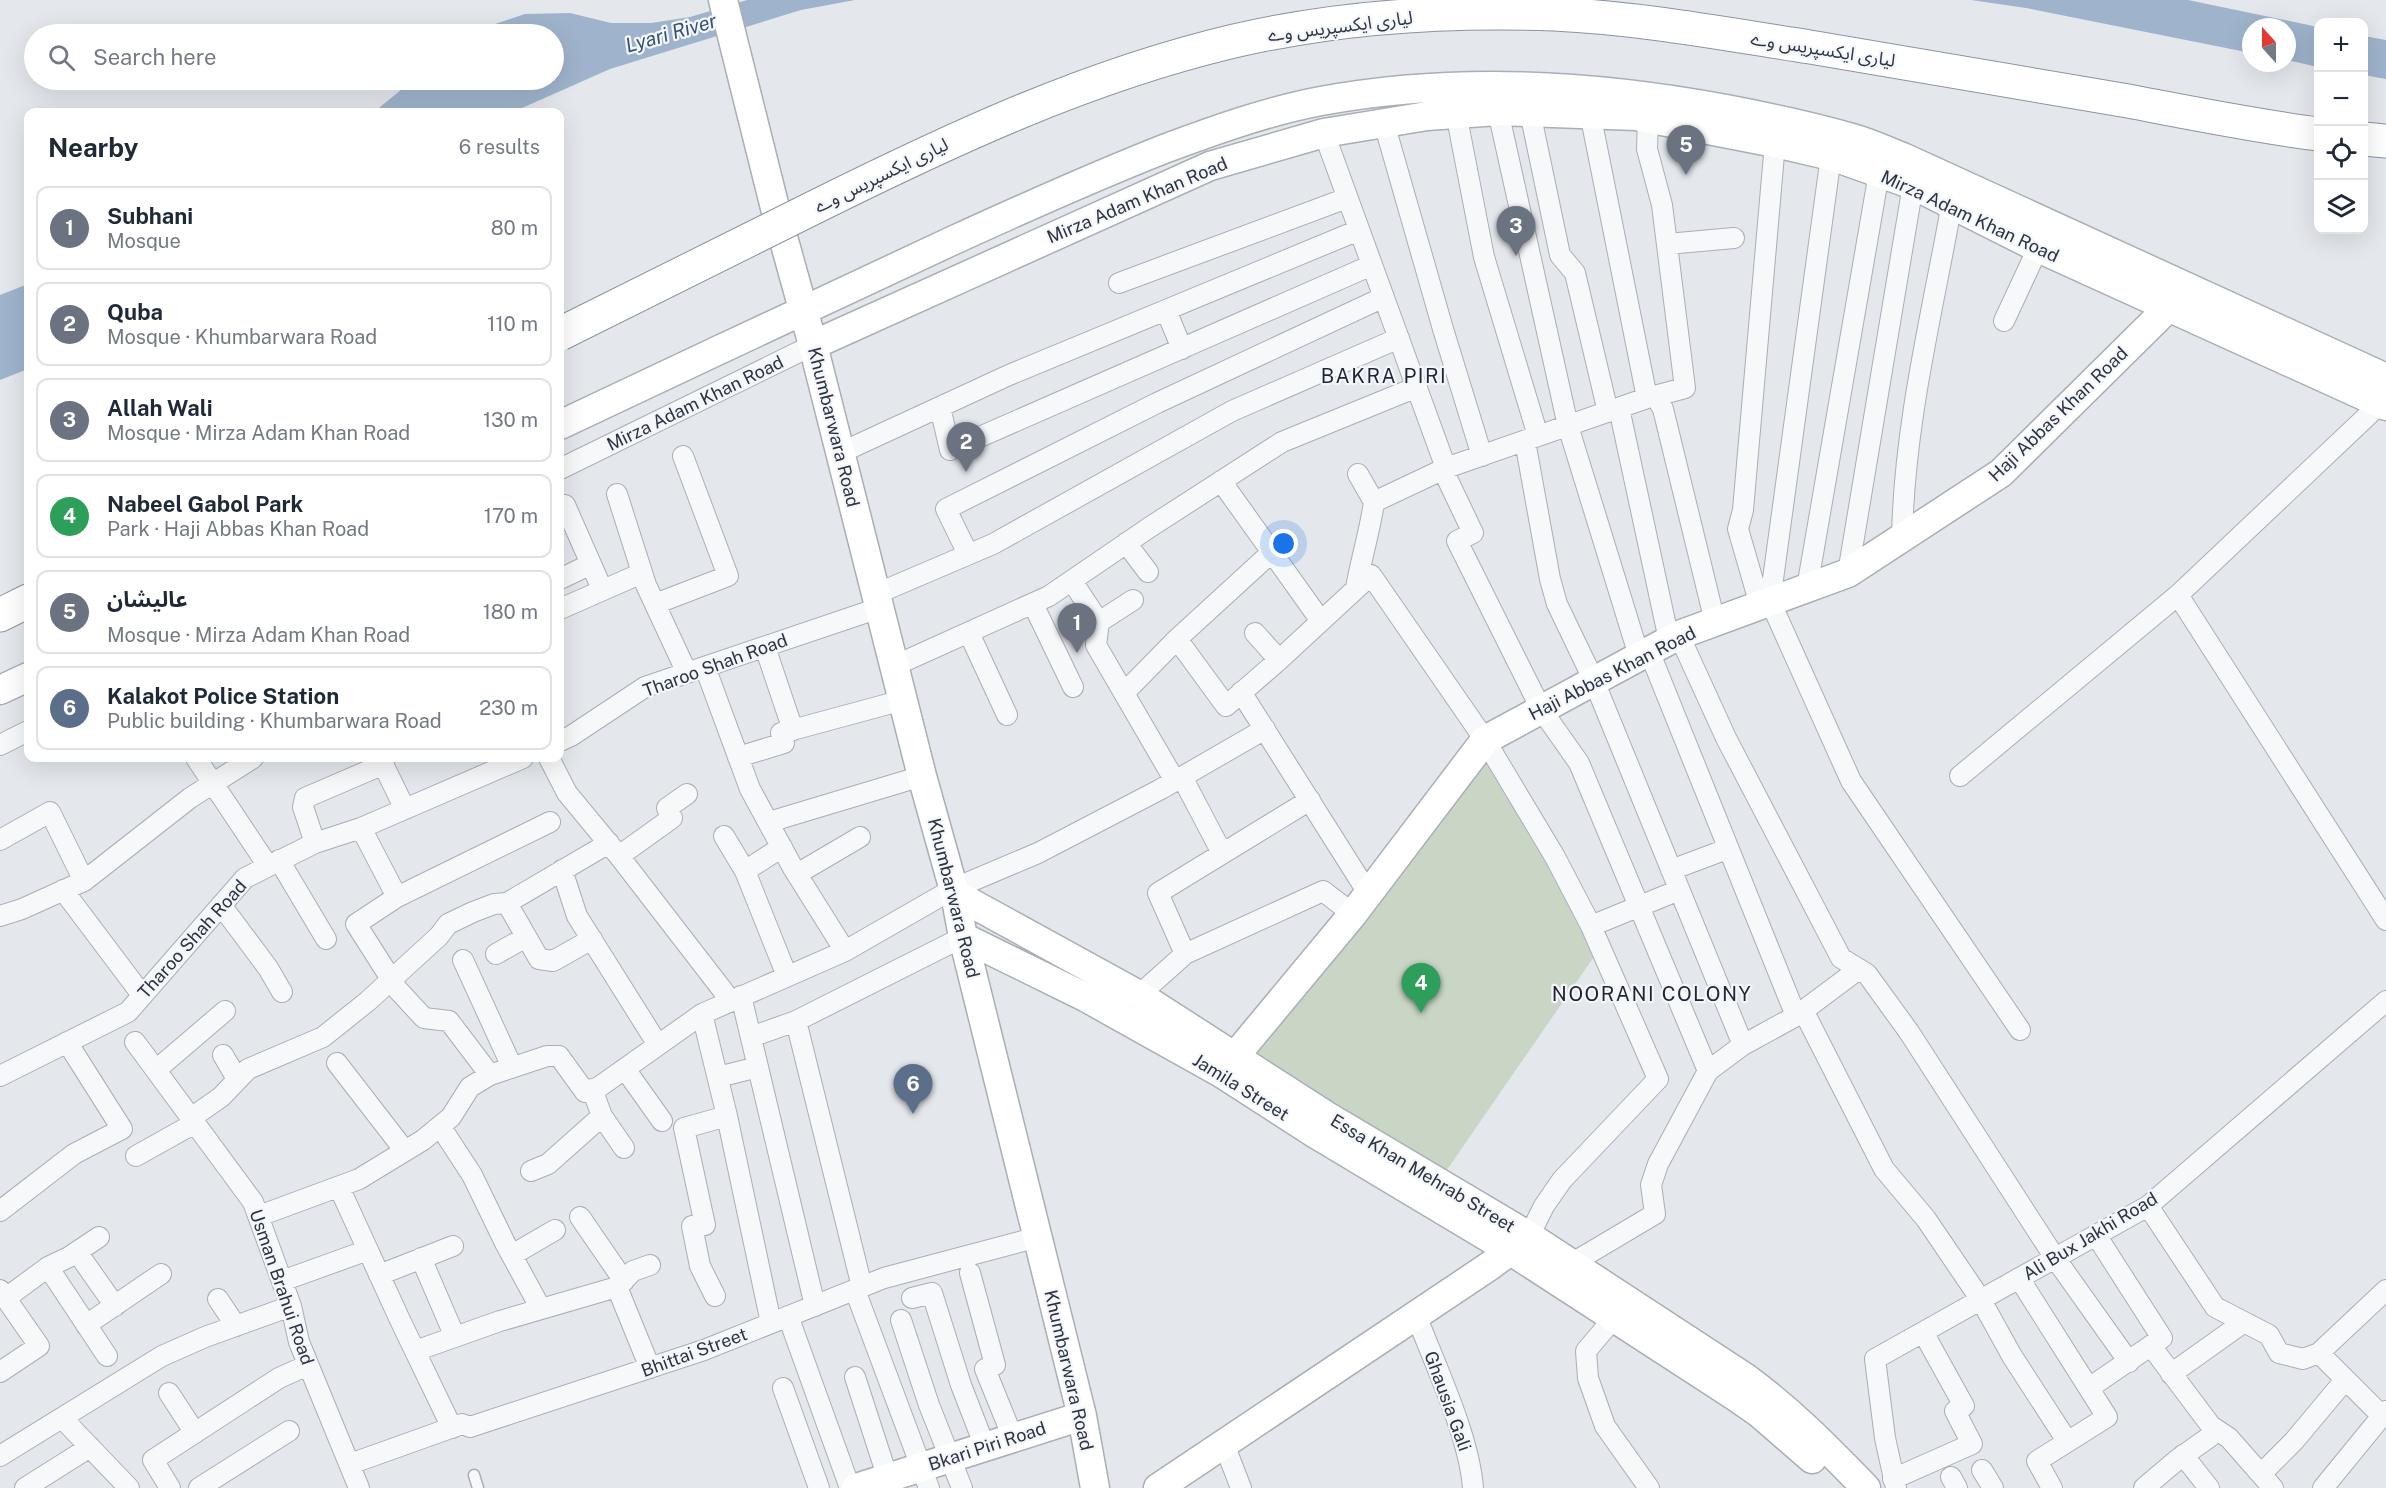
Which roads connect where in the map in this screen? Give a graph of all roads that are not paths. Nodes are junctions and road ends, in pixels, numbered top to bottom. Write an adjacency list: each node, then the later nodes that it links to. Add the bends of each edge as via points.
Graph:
1 (723, 0): 26 (main road, Khumbarwara Road)
2 (1498, 111): 3 (main road, Mirza Adam Khan Road); 4 (main road, Mirza Adam Khan Road); 39 (street)
3 (1530, 112): 5 (main road, Mirza Adam Khan Road); 37 (street, via 1560,255 1575,273)
4 (1456, 113): 7 (main road, Mirza Adam Khan Road); 40 (street, via 1484,257)
5 (1590, 113): 6 (main road, Mirza Adam Khan Road); 35 (street)
6 (1648, 117): 12 (main road, Mirza Adam Khan Road); 20 (street, via 1647,149 1662,205)
7 (1384, 123): 8 (main road, Mirza Adam Khan Road); 43 (street)
8 (1324, 133): 16 (street); 31 (main road, Mirza Adam Khan Road, via 1210,166)
9 (2314, 133): 29 (highway, لیاری ایکسپریس وے, bridge, via 1942,67 1622,20 1491,14 1351,22 1234,41 1039,104 930,150)
10 (2368, 139): 11 (highway)
11 (2386, 141)
12 (1775, 143): 13 (main road, Mirza Adam Khan Road); 69 (street, via 1743,510 1738,529)
13 (1831, 156): 14 (main road, Mirza Adam Khan Road); 69 (street)
14 (1879, 173): 15 (main road, Mirza Adam Khan Road); 63 (street)
15 (1913, 185): 17 (main road, Mirza Adam Khan Road); 59 (street)
16 (1347, 198): 18 (street); 23 (street)
17 (1952, 203): 21 (main road, Mirza Adam Khan Road); 52 (street, via 1908,441)
18 (1359, 230): 22 (street); 27 (street)
19 (1734, 238): 20 (street)
20 (1667, 244): 35 (street, via 1685,388)
21 (2038, 248): 25 (main road, Mirza Adam Khan Road); 28 (street)
22 (1372, 266): 24 (street); 32 (street)
23 (1119, 283)
24 (1384, 297): 30 (street); 55 (street, via 1156,403 946,509)
25 (2169, 307): 34 (main road, Mirza Adam Khan Road); 52 (main road, Haji Abbas Khan Road, via 2001,473)
26 (804, 310): 31 (main road, Khumbarwara Road); 34 (main road, Mirza Adam Khan Road, via 1118,167 1253,118 1318,101 1379,92 1466,85 1570,87 1662,97 1854,138 2372,373); 38 (main road, Mirza Adam Khan Road)
27 (1166, 310): 32 (street); 36 (street)
28 (2004, 321)
29 (564, 332)
30 (1399, 338): 33 (street); 55 (street, Tharoo Shah Road, via 1232,411 1069,503)
31 (813, 345): 41 (main road, Khumbarwara Road); 44 (street, Mirza Adam Khan Road)
32 (1182, 349): 36 (street, via 950,450)
33 (1417, 387): 45 (street); 47 (street, via 1282,442)
34 (2384, 394): 65 (street)
35 (1652, 398): 37 (street); 76 (street, via 1663,409)
36 (940, 407): 41 (street)
37 (1613, 410): 39 (street); 80 (street)
38 (564, 423)
39 (1568, 426): 40 (street); 80 (street)
40 (1532, 438): 43 (street); 86 (street, via 1550,579 1557,604)
41 (840, 453): 67 (main road, Khumbarwara Road)
42 (683, 456): 70 (street, via 728,576)
43 (1482, 456): 45 (street)
44 (564, 467)
45 (1445, 469): 49 (street); 92 (street, via 1473,533 1457,541)
46 (1358, 474): 49 (street)
47 (1221, 481): 53 (street); 54 (street)
48 (617, 494): 58 (street)
49 (1374, 502): 62 (street)
50 (565, 505): 51 (street)
51 (567, 532): 56 (street)
52 (1902, 538): 59 (main road, Haji Abbas Khan Road)
53 (1126, 543): 57 (street); 61 (street)
54 (1272, 552): 74 (street); 79 (street)
55 (968, 554): 67 (street, Tharoo Shah Road)
56 (591, 564): 60 (street); 64 (street)
57 (1148, 572)
58 (642, 573): 64 (street); 70 (street)
59 (1848, 573): 63 (main road, Haji Abbas Khan Road)
60 (564, 577)
61 (1072, 581): 71 (street); 75 (street)
62 (1356, 588): 74 (street); 98 (street, via 1371,575)
63 (1807, 588): 69 (main road, Haji Abbas Khan Road)
64 (602, 590): 72 (street)
65 (2178, 595): 108 (street); 140 (street)
66 (1133, 600): 75 (street)
67 (878, 601): 81 (street, Tharoo Shah Road); 83 (main road, Khumbarwara Road)
68 (24, 603): 73 (highway)
69 (1765, 603): 76 (main road, Haji Abbas Khan Road); 162 (street, via 1851,781)
70 (655, 604): 84 (street)
71 (1033, 604): 77 (street); 87 (street)
72 (564, 607)
73 (0, 615)
74 (1321, 621): 82 (street)
75 (1099, 622): 90 (street, via 1096,645)
76 (1715, 622): 80 (main road, Haji Abbas Khan Road)
77 (969, 633): 83 (street); 93 (street)
78 (1255, 633): 82 (street)
79 (1177, 639): 89 (street, via 1226,706); 90 (street)
80 (1659, 645): 86 (main road, Haji Abbas Khan Road); 123 (street); 150 (street, via 1726,738 1841,958)
81 (765, 647): 84 (street, Tharoo Shah Road); 95 (street)
82 (1279, 660): 89 (street)
83 (894, 666): 91 (main road, Khumbarwara Road)
84 (696, 670): 97 (street, Tharoo Shah Road, via 645,687); 100 (street)
85 (24, 679): 88 (main road)
86 (1594, 681): 92 (main road, Haji Abbas Khan Road); 127 (street)
87 (1073, 687)
88 (0, 690)
89 (1241, 692): 94 (street)
90 (1124, 693): 109 (street)
91 (903, 700): 95 (street); 107 (main road, Khumbarwara Road)
92 (1541, 709): 98 (main road, Haji Abbas Khan Road); 138 (street, via 1579,763)
93 (1007, 715)
94 (1265, 729): 109 (street); 112 (street)
95 (793, 730): 100 (street, via 781,733 784,743)
96 (24, 733): 99 (street)
97 (564, 739)
98 (1485, 740): 136 (main road, Haji Abbas Khan Road); 141 (street)
99 (0, 745)
100 (738, 757): 115 (street)
101 (199, 762): 110 (street)
102 (246, 762): 110 (street)
103 (380, 762): 120 (street, via 305,798 303,807)
104 (382, 762): 113 (street)
105 (514, 762): 113 (street, Tharoo Shah Road)
106 (551, 762): 122 (street, via 567,793)
107 (922, 776): 115 (street); 133 (main road, Khumbarwara Road)
108 (1960, 776)
109 (1179, 779): 124 (street); 133 (street, via 1038,853)
110 (214, 782): 125 (street); 130 (street)
111 (687, 794): 122 (street, via 666,808 672,818)
112 (1310, 800): 124 (street); 136 (street)
113 (405, 809): 116 (street, Tharoo Shah Road)
114 (550, 822): 134 (street)
115 (769, 822): 121 (street)
116 (361, 828): 120 (street, Tharoo Shah Road); 134 (street)
117 (724, 836): 128 (street)
118 (860, 837): 129 (street)
119 (0, 840): 130 (street, via 50,812)
120 (315, 843): 125 (street, Tharoo Shah Road)
121 (782, 847): 128 (street); 129 (street)
122 (614, 849): 126 (street); 156 (street)
123 (1727, 849): 127 (street); 159 (street)
124 (1222, 853): 148 (street, via 1158,893)
125 (274, 863): 137 (street, Tharoo Shah Road, via 245,878); 144 (street)
126 (562, 870): 135 (street); 145 (street, via 577,915)
127 (1671, 870): 132 (street)
128 (745, 871): 151 (street)
129 (797, 874): 146 (street)
130 (84, 881): 131 (street)
131 (63, 890): 139 (street); 154 (street)
132 (1679, 890): 138 (street); 167 (street)
133 (954, 891): 143 (main road, Khumbarwara Road); 146 (street); 155 (main road, Essa Khan Mehrab Street)
134 (397, 897): 152 (street, via 356,924)
135 (507, 903): 142 (street); 152 (street, via 494,904 448,924)
136 (1361, 903): 148 (street, via 1323,891); 170 (main road, Haji Abbas Khan Road)
137 (221, 905): 153 (street); 154 (street, Tharoo Shah Road)
138 (1639, 907): 141 (street); 175 (street)
139 (0, 916)
140 (2386, 920)
141 (1591, 926): 199 (street, via 1658,1079 1562,1180)
142 (526, 937): 145 (street, via 539,959 553,961); 147 (street)
143 (963, 938): 161 (street); 170 (main road, Jamila Street); 198 (main road, Khumbarwara Road)
144 (326, 939)
145 (592, 939): 166 (street)
146 (845, 951): 151 (street)
147 (496, 954)
148 (1185, 954): 155 (street)
149 (463, 960): 171 (street)
150 (1859, 969): 159 (street); 205 (street, via 1867,974 1909,1032)
151 (787, 976): 156 (street)
152 (390, 979): 177 (street, via 424,1018 449,1021); 179 (street, via 323,1036 248,1069)
153 (282, 992)
154 (142, 995): 164 (street, Tharoo Shah Road, via 128,1012)
155 (1139, 995): 170 (main road, Essa Khan Mehrab Street)
156 (736, 998): 160 (street); 163 (street)
157 (2386, 1001): 192 (street, Ali Bux Jakhi Road)
158 (225, 1011): 174 (street)
159 (1800, 1013): 167 (street); 221 (street, via 1879,1160)
160 (702, 1014): 166 (street); 178 (street)
161 (796, 1021): 163 (street); 215 (street)
162 (2020, 1029)
163 (751, 1037): 172 (street)
164 (67, 1042): 176 (street, Tharoo Shah Road); 191 (street, via 122,1129 74,1154)
165 (135, 1042): 174 (street, Usman Brahui Road)
166 (658, 1045): 173 (street)
167 (1743, 1045): 175 (street)
168 (223, 1055): 179 (street)
169 (337, 1063): 187 (street)
170 (1228, 1065): 199 (main road, Essa Khan Mehrab Street, via 1327,1116 1434,1192)
171 (512, 1067): 177 (street); 180 (street, via 559,1056 585,1092)
172 (758, 1067): 178 (street); 224 (street)
173 (625, 1069): 180 (street); 184 (street)
174 (156, 1070): 183 (street, Usman Brahui Road)
175 (1708, 1071): 208 (street, via 1658,1164 1651,1185 1655,1214)
176 (1, 1072)
177 (490, 1075): 185 (street, via 470,1087 451,1117)
178 (718, 1077): 182 (street)
179 (237, 1079): 183 (street)
180 (592, 1089): 181 (street)
181 (602, 1116): 186 (street); 189 (street, via 548,1164)
182 (727, 1116): 218 (street, via 684,1128 705,1225 692,1226 700,1266); 228 (street)
183 (193, 1121): 188 (street); 193 (street, Usman Brahui Road, via 253,1202)
184 (662, 1121)
185 (440, 1126): 187 (street); 203 (street, via 472,1175)
186 (624, 1148)
187 (405, 1151): 190 (street)
188 (136, 1156)
189 (531, 1172)
190 (339, 1187): 193 (street); 201 (street)
191 (2, 1206)
192 (2148, 1206): 196 (street, Ali Bux Jakhi Road); 230 (street, via 2215,1307)
193 (259, 1216): 213 (street, Usman Brahui Road)
194 (580, 1217): 214 (street)
195 (555, 1230): 203 (street)
196 (2096, 1235): 205 (street, Ali Bux Jakhi Road); 235 (street, via 2162,1338)
197 (99, 1237): 202 (street)
198 (1038, 1237): 215 (street, Bhittai Street); 250 (main road, Khumbarwara Road)
199 (1520, 1244): 208 (main road, Essa Khan Mehrab Street); 226 (main road)
200 (453, 1246): 204 (street)
201 (368, 1250): 211 (street); 213 (street)
202 (77, 1252): 207 (street); 222 (street)
203 (512, 1255): 225 (street)
204 (421, 1258): 211 (street); 234 (street)
205 (2055, 1258): 212 (street, Ali Bux Jakhi Road); 239 (street)
206 (650, 1265): 214 (street, via 633,1272)
207 (48, 1267): 217 (street); 231 (street)
208 (1560, 1270): 227 (main road, Essa Khan Mehrab Street); 271 (main road, Essa Khan Mehrab Street, via 1746,1378)
209 (970, 1273): 256 (street, via 995,1365 985,1369)
210 (161, 1274): 222 (street)
211 (379, 1275): 236 (street)
212 (2019, 1278): 221 (street, Ali Bux Jakhi Road); 247 (street)
213 (282, 1281): 223 (street, Usman Brahui Road)
214 (620, 1284): 225 (street); 241 (street)
215 (859, 1288): 224 (street, Bhittai Street); 267 (street)
216 (2386, 1290): 237 (street)
217 (3, 1294): 242 (street, via 39,1346)
218 (715, 1296)
219 (912, 1298): 260 (street, via 932,1293)
220 (218, 1299): 232 (street)
221 (1981, 1299): 233 (street, Ali Bux Jakhi Road); 257 (street, via 2012,1356)
222 (115, 1306): 231 (street)
223 (291, 1306): 232 (street); 240 (street, Usman Brahui Road)
224 (815, 1306): 228 (street, Bhittai Street)
225 (542, 1309): 234 (street)
226 (1416, 1314): 258 (main road); 285 (street, Ghausia Gali, via 1456,1418 1472,1469)
227 (1613, 1319): 286 (street, via 1586,1351 1588,1378 1605,1426); 287 (main road, Essa Khan Mehrab Street, via 1759,1413 1800,1446)
228 (779, 1320): 241 (street, Bhittai Street); 279 (street)
229 (901, 1320): 263 (street)
230 (2244, 1322): 237 (street, via 2269,1335 2279,1353 2303,1359); 243 (street)
231 (86, 1325): 238 (street)
232 (236, 1326): 251 (street, via 162,1356)
233 (1923, 1332): 271 (street, Ali Bux Jakhi Road, via 1875,1359); 271 (street, via 1964,1406 1955,1411 1972,1444)
234 (455, 1337): 236 (street)
235 (2151, 1346): 239 (street); 243 (street)
236 (415, 1351): 252 (street)
237 (2319, 1353): 245 (street)
238 (107, 1356)
239 (2129, 1362): 247 (street)
240 (308, 1365): 255 (street, via 279,1378); 264 (street, Usman Brahui Road)
241 (650, 1368): 252 (street, Bhittai Street, via 470,1427 462,1424)
242 (0, 1372)
243 (2171, 1374): 254 (street)
244 (855, 1377): 269 (street)
245 (2345, 1380): 249 (street); 268 (street, via 2294,1440)
246 (783, 1388): 278 (street)
247 (2088, 1388): 257 (street, via 2106,1417)
248 (169, 1393): 255 (street)
249 (2384, 1414): 291 (street)
250 (1082, 1416): 256 (main road, Bkari Piri Road); 282 (main road, Khumbarwara Road)
251 (62, 1418): 259 (street); 262 (street)
252 (452, 1428): 264 (street, Bhittai Street)
253 (290, 1431): 275 (street)
254 (2218, 1431): 261 (street); 268 (street)
255 (195, 1433): 274 (street, via 153,1460)
256 (1013, 1438): 260 (main road, Bkari Piri Road)
257 (2067, 1441): 289 (street, via 2037,1461)
258 (1224, 1444): 283 (main road); 284 (street)
259 (90, 1447): 272 (street); 273 (street)
260 (985, 1447): 263 (main road, Bkari Piri Road)
261 (2183, 1455): 270 (street); 290 (street)
262 (0, 1456)
263 (951, 1458): 267 (main road, Bkari Piri Road); 281 (street)
264 (350, 1464): 276 (street, Usman Brahui Road)
265 (1982, 1470): 288 (street)
266 (474, 1475): 277 (lane)
267 (926, 1478): 269 (main road, Bkari Piri Road)
268 (2267, 1481)
269 (889, 1483): 280 (main road, Bkari Piri Road)
270 (2156, 1484)
271 (1885, 1485)
272 (33, 1486)
273 (129, 1488)
274 (170, 1488)
275 (199, 1488)
276 (359, 1488)
277 (478, 1488)
278 (819, 1488)
279 (850, 1488)
280 (856, 1488)
281 (962, 1488)
282 (1095, 1488)
283 (1158, 1488)
284 (1241, 1488)
285 (1473, 1488)
286 (1649, 1488)
287 (1841, 1488)
288 (1993, 1488)
289 (2052, 1488)
290 (2209, 1488)
291 (2323, 1488)

